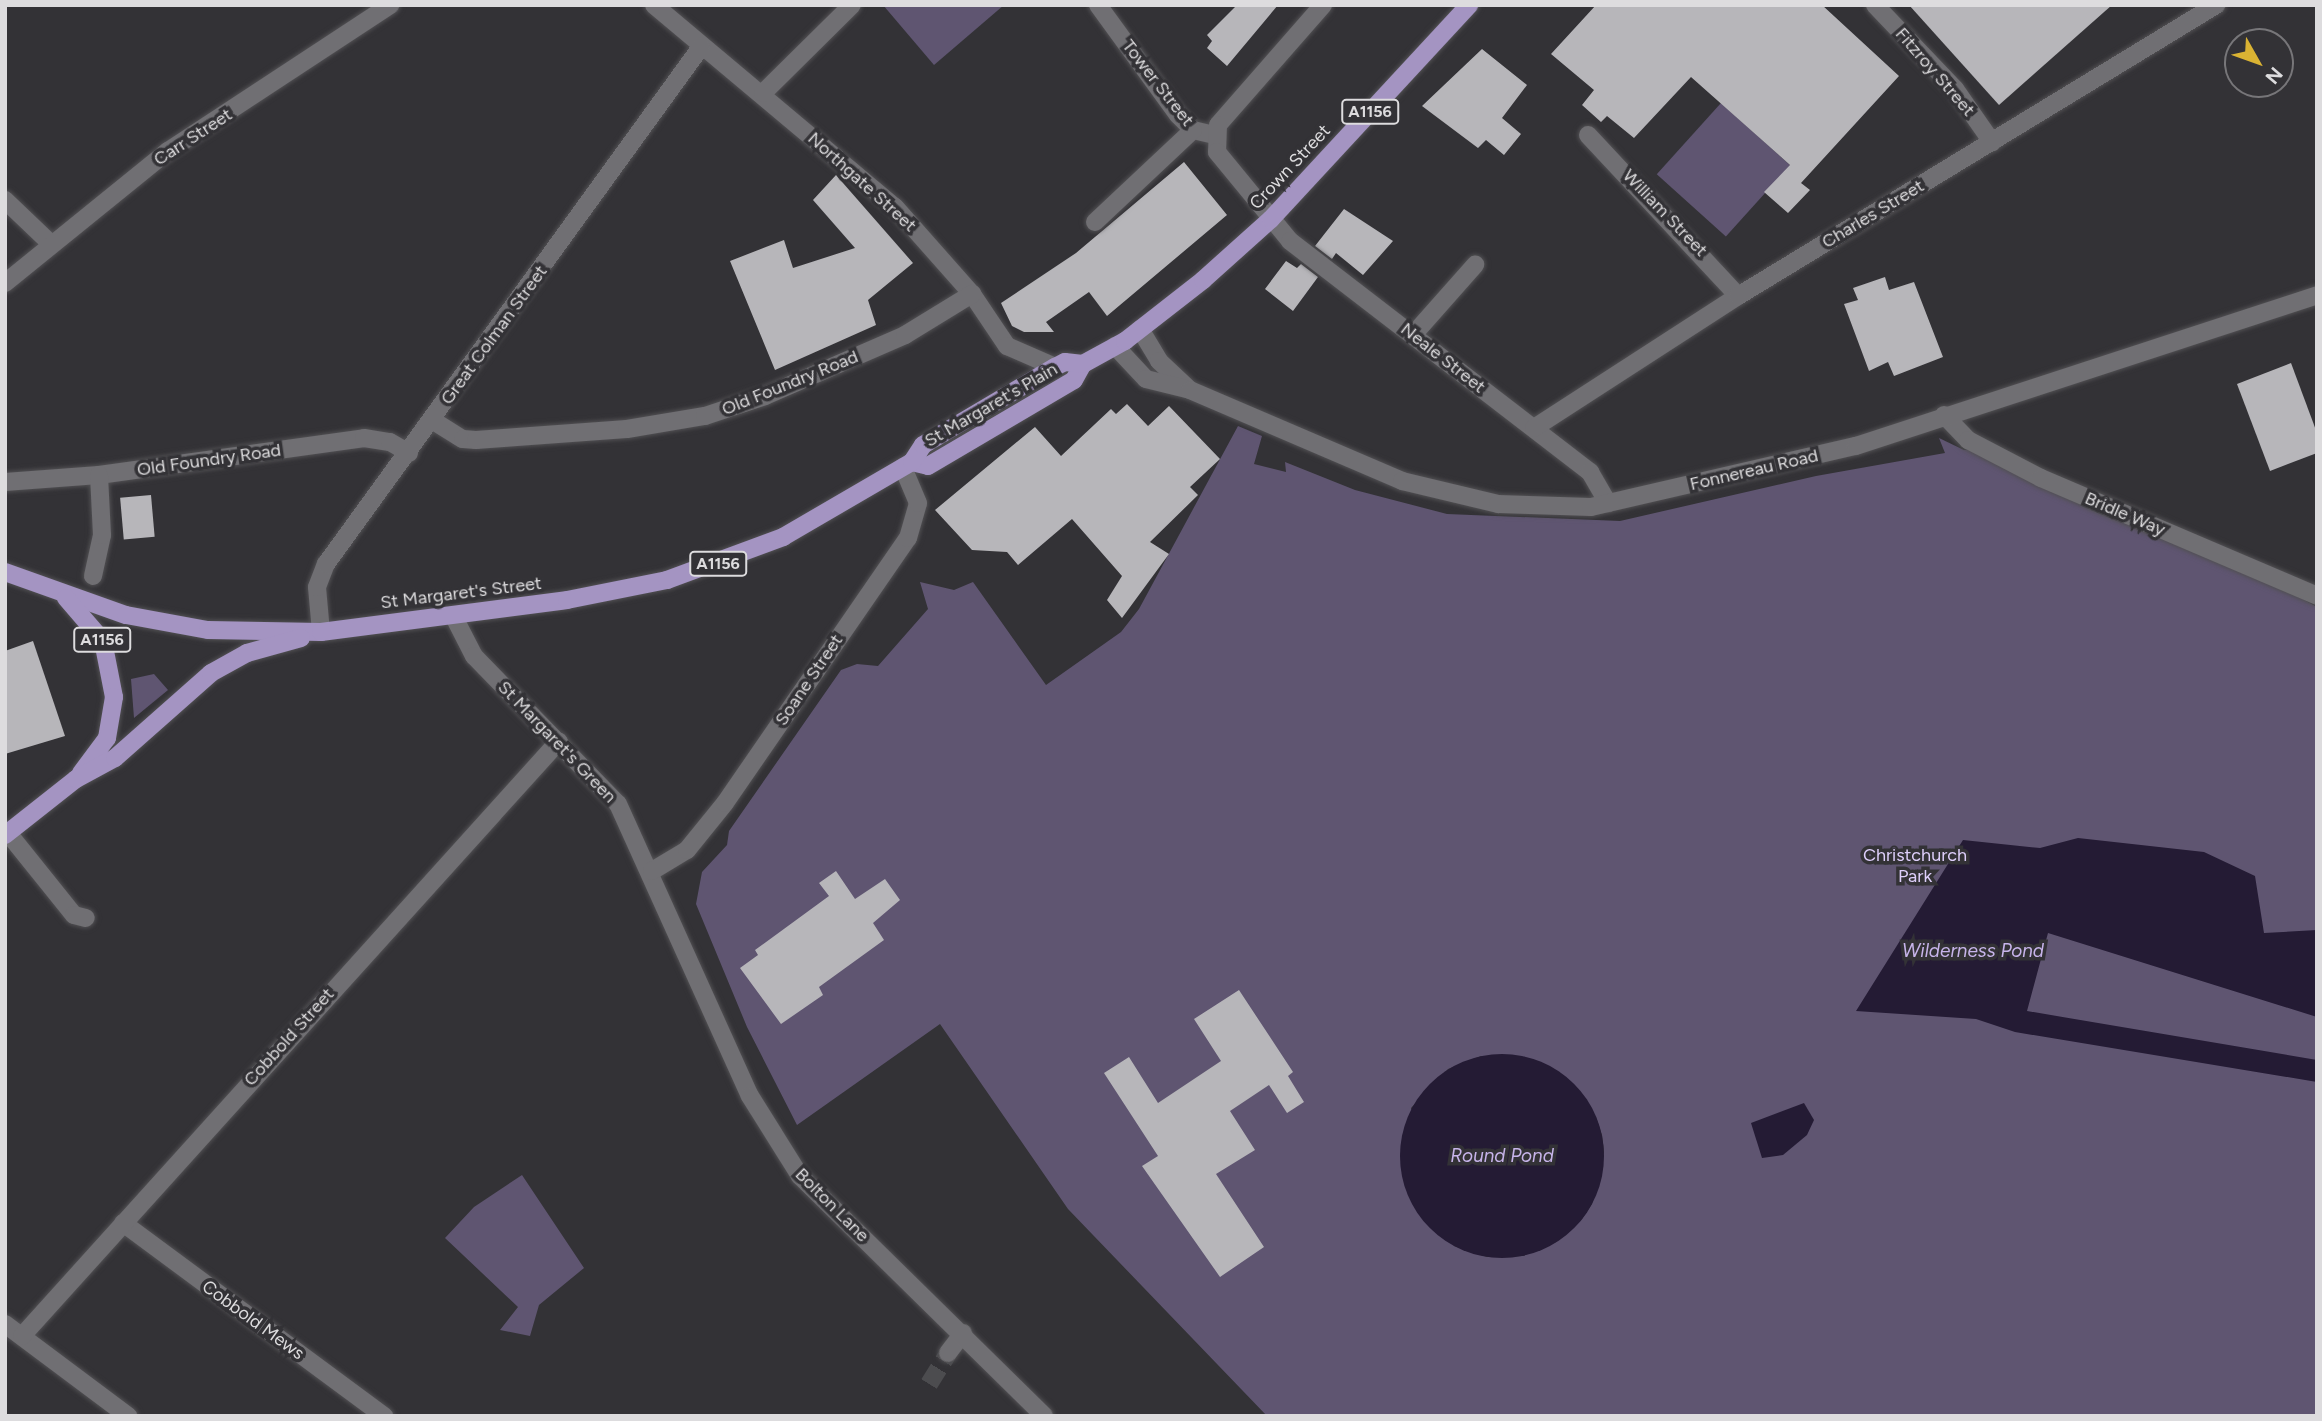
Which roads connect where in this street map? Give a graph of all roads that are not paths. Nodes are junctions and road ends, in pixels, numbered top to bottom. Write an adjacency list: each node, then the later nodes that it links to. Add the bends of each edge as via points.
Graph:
1 (390, 5): 18 (street, Carr Street, via 168,151)
2 (654, 5): 9 (street, Northgate Street)
3 (852, 5): 10 (street)
4 (1098, 5): 11 (street, Tower Street)
5 (1323, 5): 12 (street)
6 (1469, 5): 16 (main road, Crown Street / A1156)
7 (1875, 5): 14 (street, Fitzroy Street, via 1955,89)
8 (2216, 5): 14 (street, Charles Street)
9 (701, 47): 10 (street, Northgate Street); 31 (street, Great Colman Street)
10 (763, 93): 21 (street, Northgate Street, via 895,207)
11 (1193, 130): 12 (street, Tower Street); 17 (street)
12 (1214, 135): 16 (street, Tower Street, via 1217,152)
13 (1588, 135): 23 (street, William Street)
14 (1992, 142): 23 (street, Charles Street)
15 (5, 200): 18 (street)
16 (1271, 219): 24 (main road, Crown Street / A1156); 25 (street, Neale Street, via 1290,241)
17 (1095, 222)
18 (50, 243): 20 (street, Carr Street)
19 (1475, 265): 25 (street)
20 (5, 283)
21 (972, 294): 28 (street, Northgate Street, via 1007,346); 31 (street, Old Foundry Road, via 905,335 705,416 627,429 476,440 463,439)
22 (2317, 295): 30 (street, Fonnereau Road)
23 (1738, 296): 32 (street, Charles Street)
24 (1140, 329): 26 (main road, Crown Street / A1156); 29 (street, Fonnereau Road, via 1159,361)
25 (1413, 335): 32 (street, Neale Street)
26 (1120, 343): 27 (main road, St Margaret's Plain / A1156); 29 (street, Fonnereau Road, via 1146,379)
27 (1083, 365): 28 (main road, St Margaret's Plain / A1156, via 1065,362); 34 (main road, St Margaret's Plain / A1156, via 1074,380 928,466)
28 (1055, 367): 34 (main road, St Margaret's Plain / A1156, via 923,445)
29 (1190, 390): 37 (street, Fonnereau Road, via 1273,430 1442,493 1498,503)
30 (1944, 415): 37 (street, Fonnereau Road, via 1832,453); 41 (street, Bridle Way, via 1968,440 2040,478)
31 (432, 420): 33 (street, Great Colman Street)
32 (1534, 428): 37 (street, Neale Street, via 1590,472)
33 (409, 453): 35 (street, Old Foundry Road, via 390,442 364,438); 43 (street, Great Colman Street, via 320,575 316,597)
34 (907, 464): 42 (main road, St Margaret's Street / A1156, via 738,558 667,580); 47 (street, Soane Street, via 918,503 908,538 725,803 687,850)
35 (99, 475): 36 (street, Old Foundry Road); 39 (street, via 102,535)
36 (5, 482)
37 (1608, 503)
38 (5, 572): 40 (main road, St Margaret's Street / A1156)
39 (93, 576)
40 (64, 596): 43 (main road, St Margaret's Street / A1156, via 179,627); 45 (main road, A1156, via 103,641 114,697 107,738)
41 (2317, 596)
42 (454, 617): 43 (main road, St Margaret's Street / A1156); 44 (street, St Margaret's Green, via 474,656)
43 (321, 632): 45 (main road, A1156, via 231,661 115,758)
44 (559, 741): 47 (street, St Margaret's Green, via 618,804); 49 (street, Cobbold Street)
45 (76, 779): 46 (main road, A1156)
46 (7, 834): 48 (street, via 74,915)
47 (652, 871): 51 (street, Bolton Lane, via 721,1036 775,1142 800,1176)
48 (86, 918)
49 (123, 1223): 52 (street, Cobbold Street); 55 (street, Cobbold Mews)
50 (5, 1324): 52 (street)
51 (963, 1333): 53 (street); 56 (street, Bolton Lane)
52 (22, 1336): 54 (street)
53 (948, 1353)
54 (118, 1413)
55 (384, 1416)
56 (1044, 1416)

